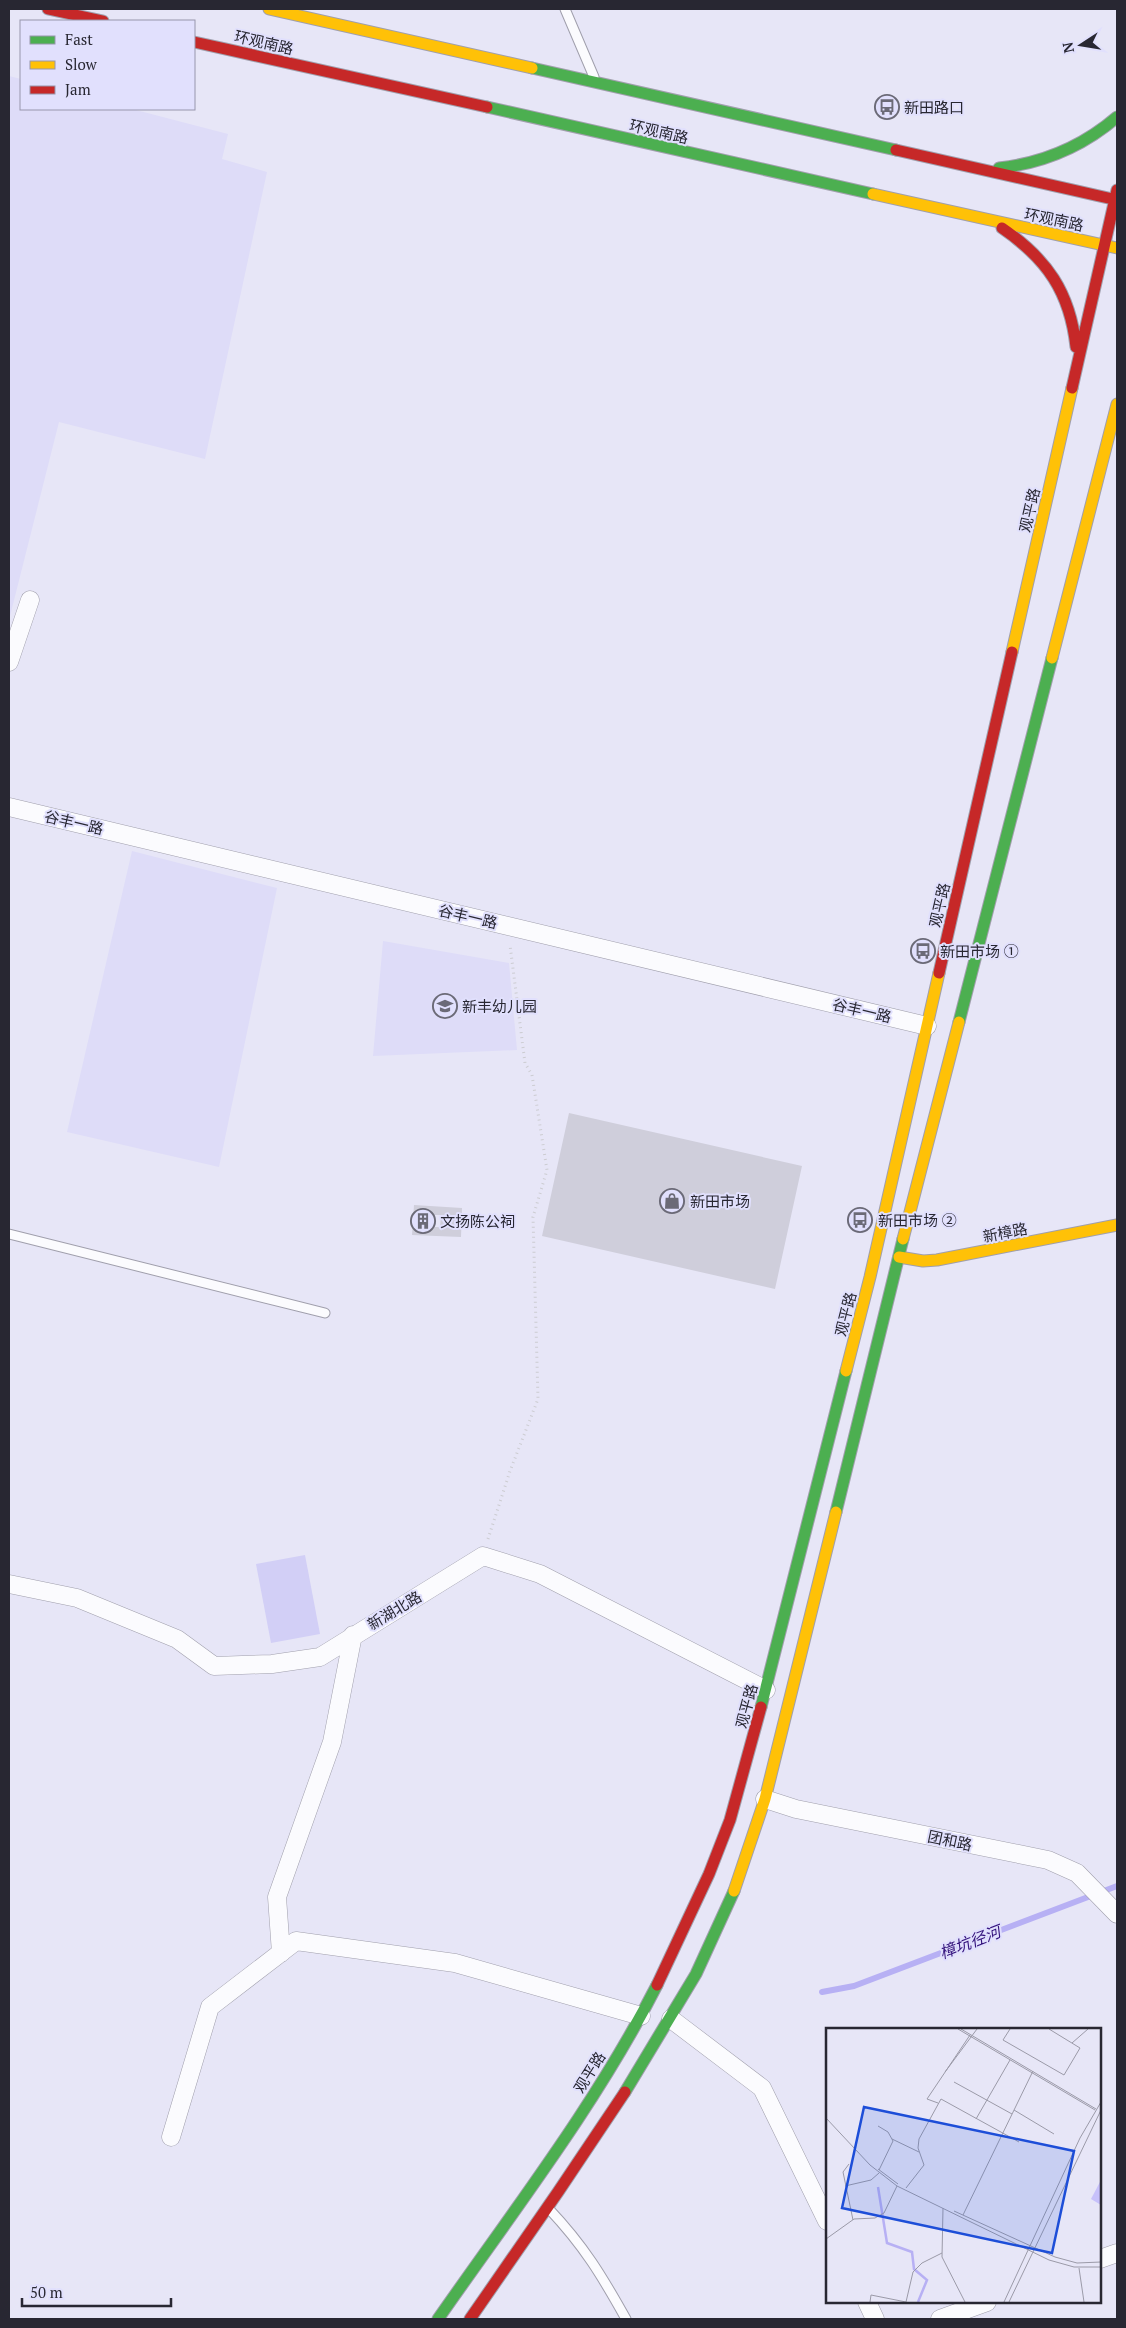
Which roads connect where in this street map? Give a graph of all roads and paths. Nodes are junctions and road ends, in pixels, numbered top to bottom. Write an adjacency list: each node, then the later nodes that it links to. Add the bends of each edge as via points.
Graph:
1 (48, 9): 5 (main road)
2 (269, 9): 6 (main road)
3 (565, 9): 8 (lane)
4 (341, 13): 6 (lane)
5 (98, 20)
6 (330, 23): 8 (main road)
7 (195, 42): 12 (main road, 环观南路)
8 (596, 82): 10 (main road)
9 (1117, 117): 10 (main road, via 1098,134 1064,152 1036,162)
10 (981, 169): 11 (main road)
11 (1117, 196): 13 (main road, 观平路)
12 (990, 221): 13 (main road, 环观南路); 15 (main road, via 1020,239 1056,278 1070,308 1076,335)
13 (1105, 246): 14 (main road, 环观南路); 15 (main road, 观平路)
14 (1117, 248)
15 (1077, 369): 21 (main road, 观平路)
16 (1117, 404): 24 (main road, 观平路)
17 (30, 600): 18 (street)
18 (9, 662)
19 (9, 807): 20 (street, 谷丰一路)
20 (507, 925): 21 (street, 谷丰一路); 26 (path, via 525,1063 532,1075 547,1170 533,1217 538,1399 510,1471)
21 (927, 1026): 29 (main road, 观平路, via 870,1277)
22 (1117, 1225): 24 (main road, 新樟路, via 937,1260)
23 (9, 1234): 25 (lane)
24 (899, 1257): 30 (main road, 观平路)
25 (326, 1313)
26 (483, 1556): 28 (street, 新湖北路); 29 (street, via 540,1574)
27 (9, 1584): 28 (street, 新湖北路, via 77,1598 177,1639 214,1666 272,1664 320,1657)
28 (354, 1635): 32 (street, via 332,1742 277,1897)
29 (766, 1690): 33 (main road, 观平路, via 730,1820 713,1865)
30 (765, 1799): 31 (street, 团和路, via 796,1809 1064,1865 1077,1873); 34 (main road, 观平路, via 728,1908 704,1961)
31 (1117, 1914)
32 (281, 1953): 33 (street, via 296,1941 455,1963); 35 (street, via 210,2007)
33 (641, 2016): 36 (main road, 观平路, via 573,2125)
34 (671, 2019): 36 (main road, 观平路, via 606,2123); 37 (street, via 762,2088)
35 (171, 2137)
36 (537, 2201): 42 (main road, 观平路); 43 (main road, 观平路); 44 (lane, via 572,2234 594,2263)
37 (826, 2219)
38 (1117, 2253): 39 (street)
39 (1101, 2259)
40 (867, 2303): 45 (street)
41 (984, 2303): 46 (street)
42 (438, 2319)
43 (470, 2319)
44 (626, 2319)
45 (875, 2319)
46 (940, 2319)

